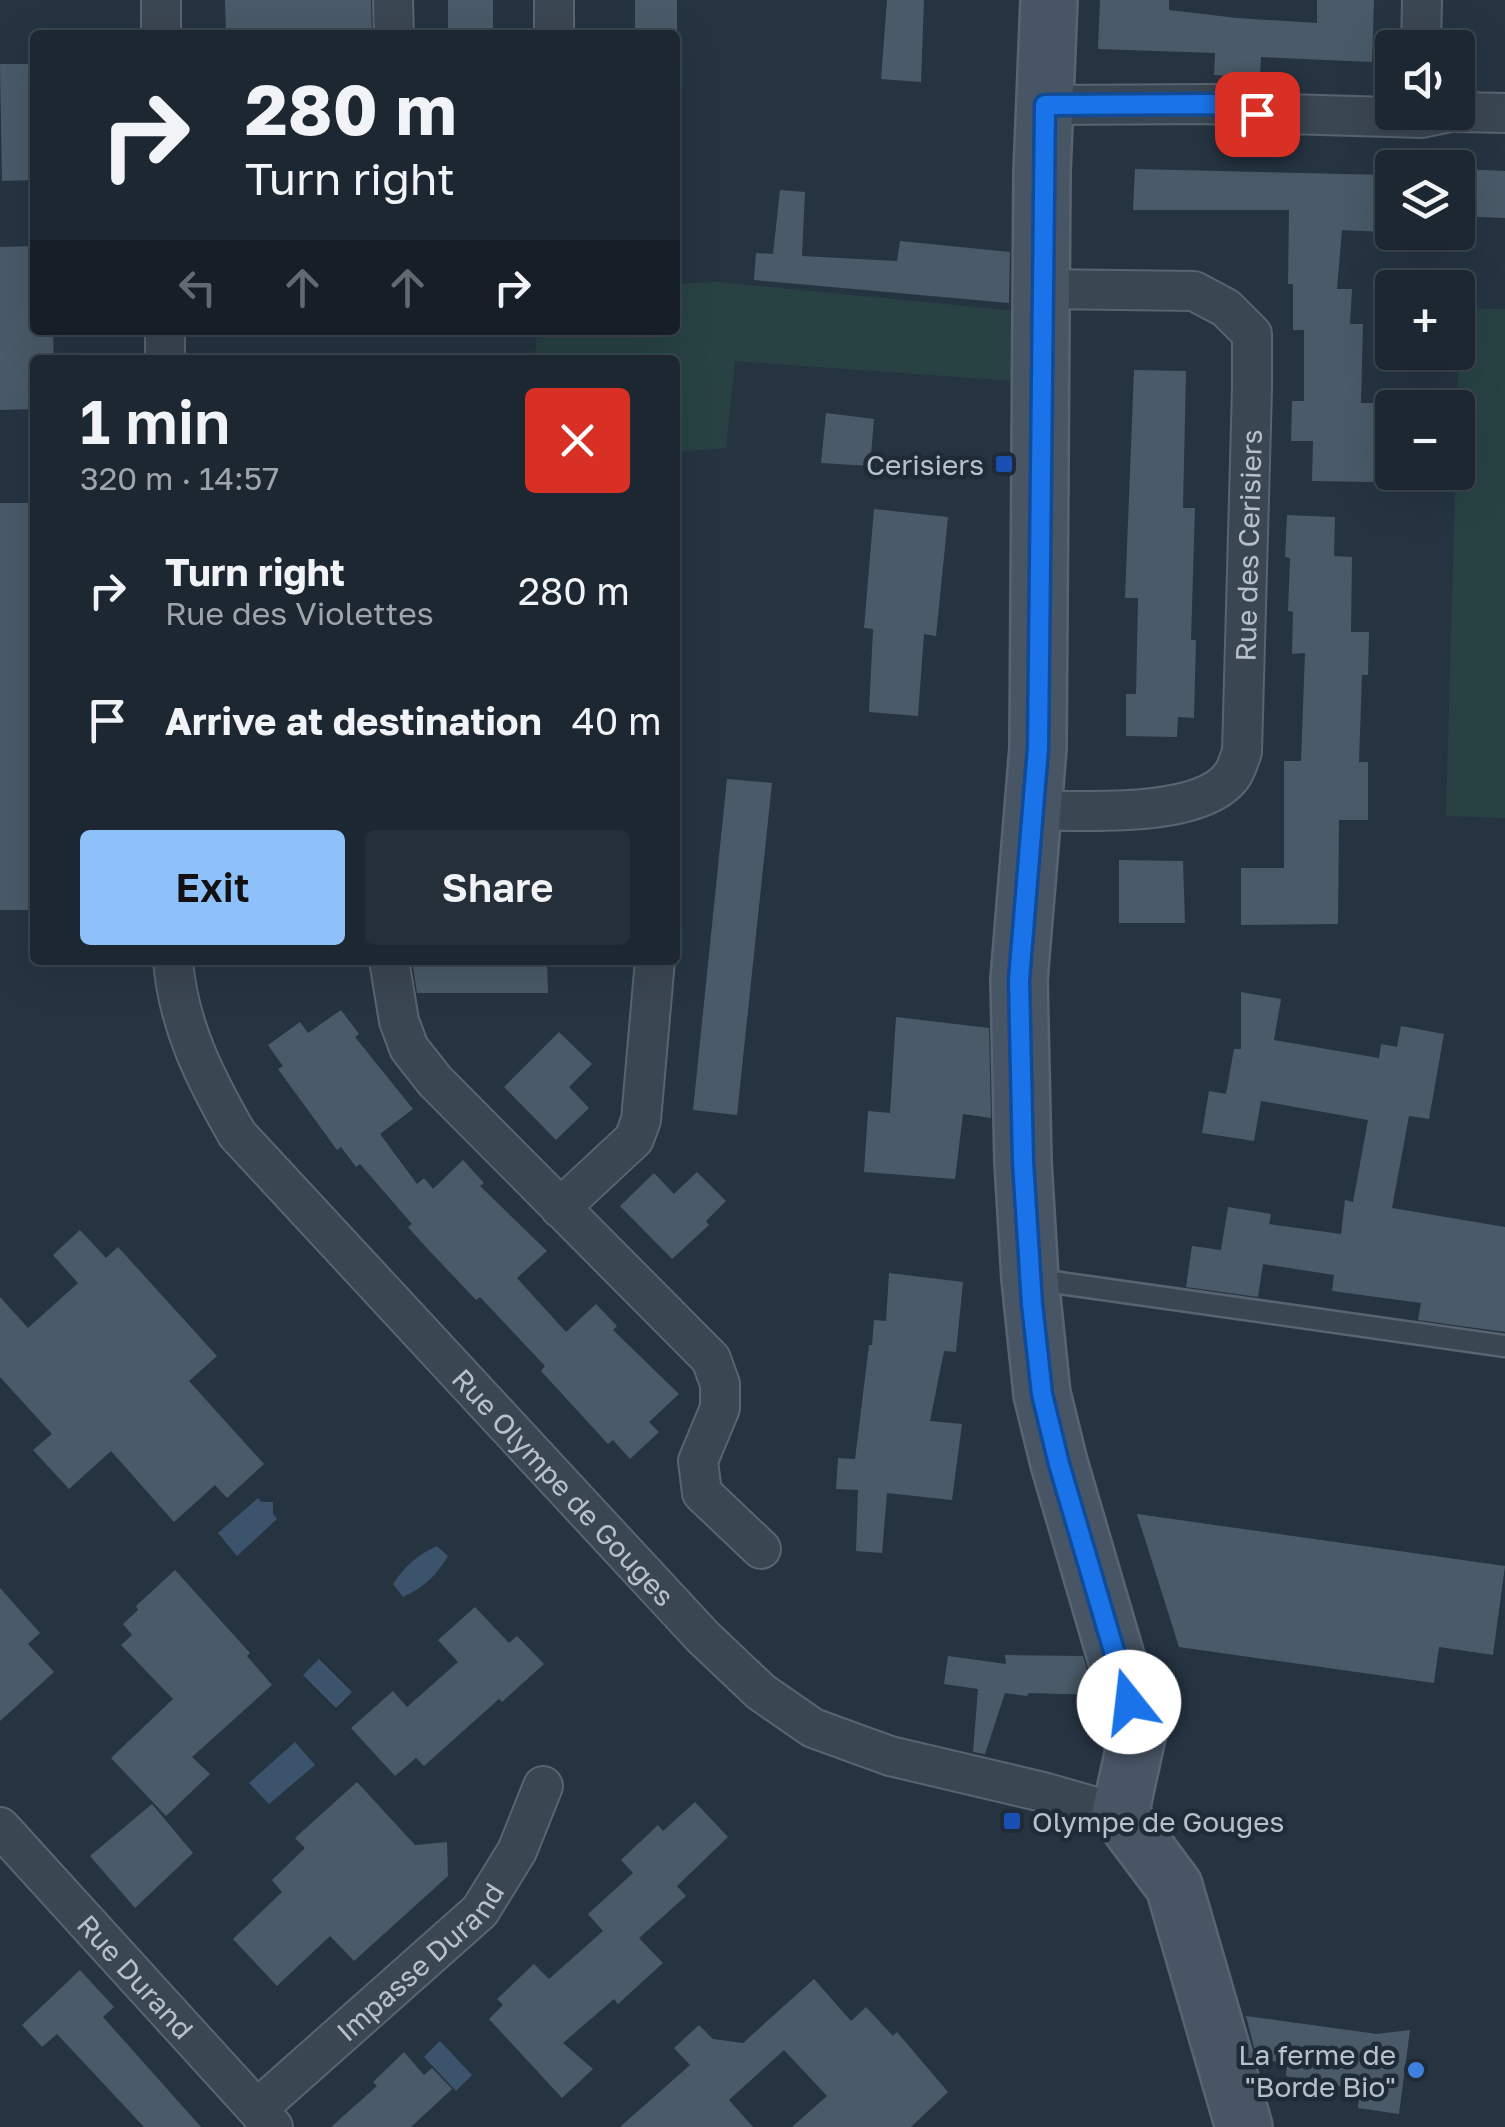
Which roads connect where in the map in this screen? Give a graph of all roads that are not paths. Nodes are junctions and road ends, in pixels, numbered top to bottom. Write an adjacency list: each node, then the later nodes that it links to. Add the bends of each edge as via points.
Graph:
1 (161, 0): 6 (street)
2 (393, 0): 7 (street)
3 (554, 0): 8 (street)
4 (1050, 0): 10 (street)
5 (1422, 0): 9 (street)
6 (161, 30)
7 (394, 30)
8 (554, 30)
9 (1421, 30)
10 (1045, 105): 13 (street, via 1213,104 1257,114); 14 (street)
11 (1475, 113): 12 (street)
12 (1505, 113)
13 (1375, 114)
14 (1042, 289): 15 (street); 15 (street, Rue des Cerisiers, via 1194,291 1226,308 1252,334 1252,388 1242,752 1231,778 1201,798 1161,808)
15 (1035, 810): 20 (street, via 1019,980)
16 (173, 965): 24 (street, Rue Olympe de Gouges, via 192,1051 237,1134 761,1692 813,1728 890,1756)
17 (390, 965): 19 (street, via 408,1048)
18 (655, 965): 19 (street, via 642,1120 634,1140)
19 (560, 1208): 22 (street, via 711,1359 720,1408 698,1461 702,1493)
20 (1030, 1279): 21 (lane); 24 (street, via 1042,1394 1138,1732)
21 (1505, 1346)
22 (761, 1549)
23 (543, 1786): 26 (street, Impasse Durand, via 517,1851 480,1912)
24 (1120, 1814): 27 (street, via 1174,1886)
25 (0, 1827): 26 (street, Rue Durand)
26 (265, 2118)
27 (1244, 2127)

